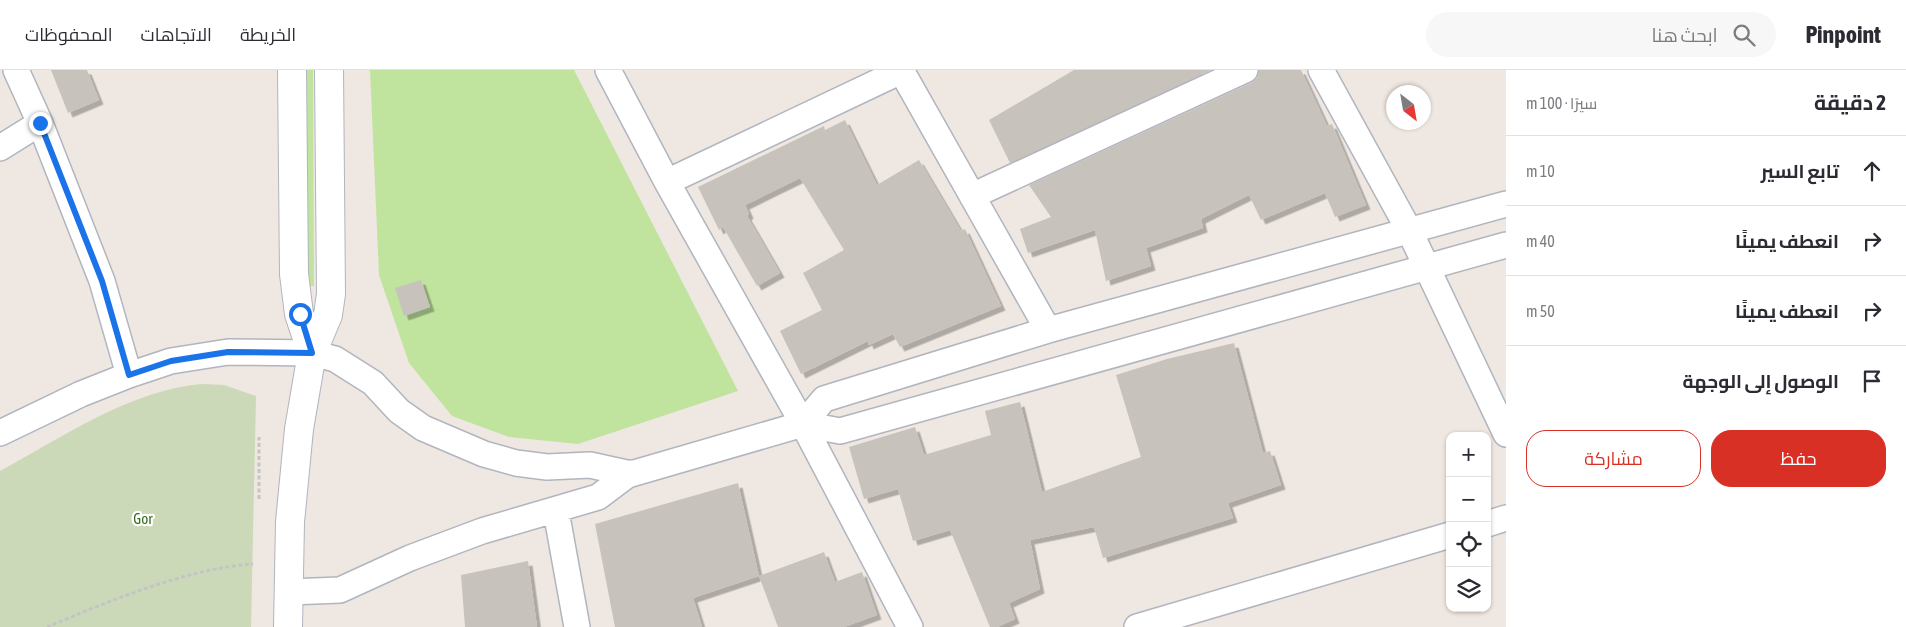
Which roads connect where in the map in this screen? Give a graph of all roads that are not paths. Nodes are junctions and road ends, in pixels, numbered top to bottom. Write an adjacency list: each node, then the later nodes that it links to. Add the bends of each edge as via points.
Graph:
1 (16, 70): 8 (street)
2 (292, 70): 17 (main road, via 294,274 300,314)
3 (329, 70): 17 (main road, via 333,274 328,315)
4 (608, 70): 10 (street)
5 (901, 70): 10 (street); 11 (street)
6 (1245, 70): 11 (street)
7 (1321, 70): 13 (street)
8 (40, 123): 9 (street); 18 (street, via 102,281)
9 (0, 148)
10 (667, 182): 19 (street)
11 (972, 196): 16 (street)
12 (1506, 204): 13 (street)
13 (1410, 232): 15 (street); 16 (street)
14 (1506, 245): 15 (street)
15 (1428, 268): 19 (street, via 840,431); 21 (street)
16 (1048, 330): 19 (street, via 824,399)
17 (312, 353): 18 (street, via 228,352 171,361); 22 (street, via 335,359 373,383 399,410 423,428 476,451 516,463 547,467 590,465); 27 (main road, via 299,429 290,522)
18 (129, 375): 20 (street)
19 (803, 424): 22 (street); 30 (street)
20 (0, 433)
21 (1506, 434)
22 (630, 473): 23 (street, via 598,497)
23 (556, 511): 27 (street, via 482,531 410,558 340,590); 29 (street)
24 (1506, 518): 25 (street)
25 (1491, 523)
26 (1446, 536): 31 (street)
27 (289, 592): 28 (main road)
28 (288, 627)
29 (577, 627)
30 (910, 627)
31 (1137, 627)

